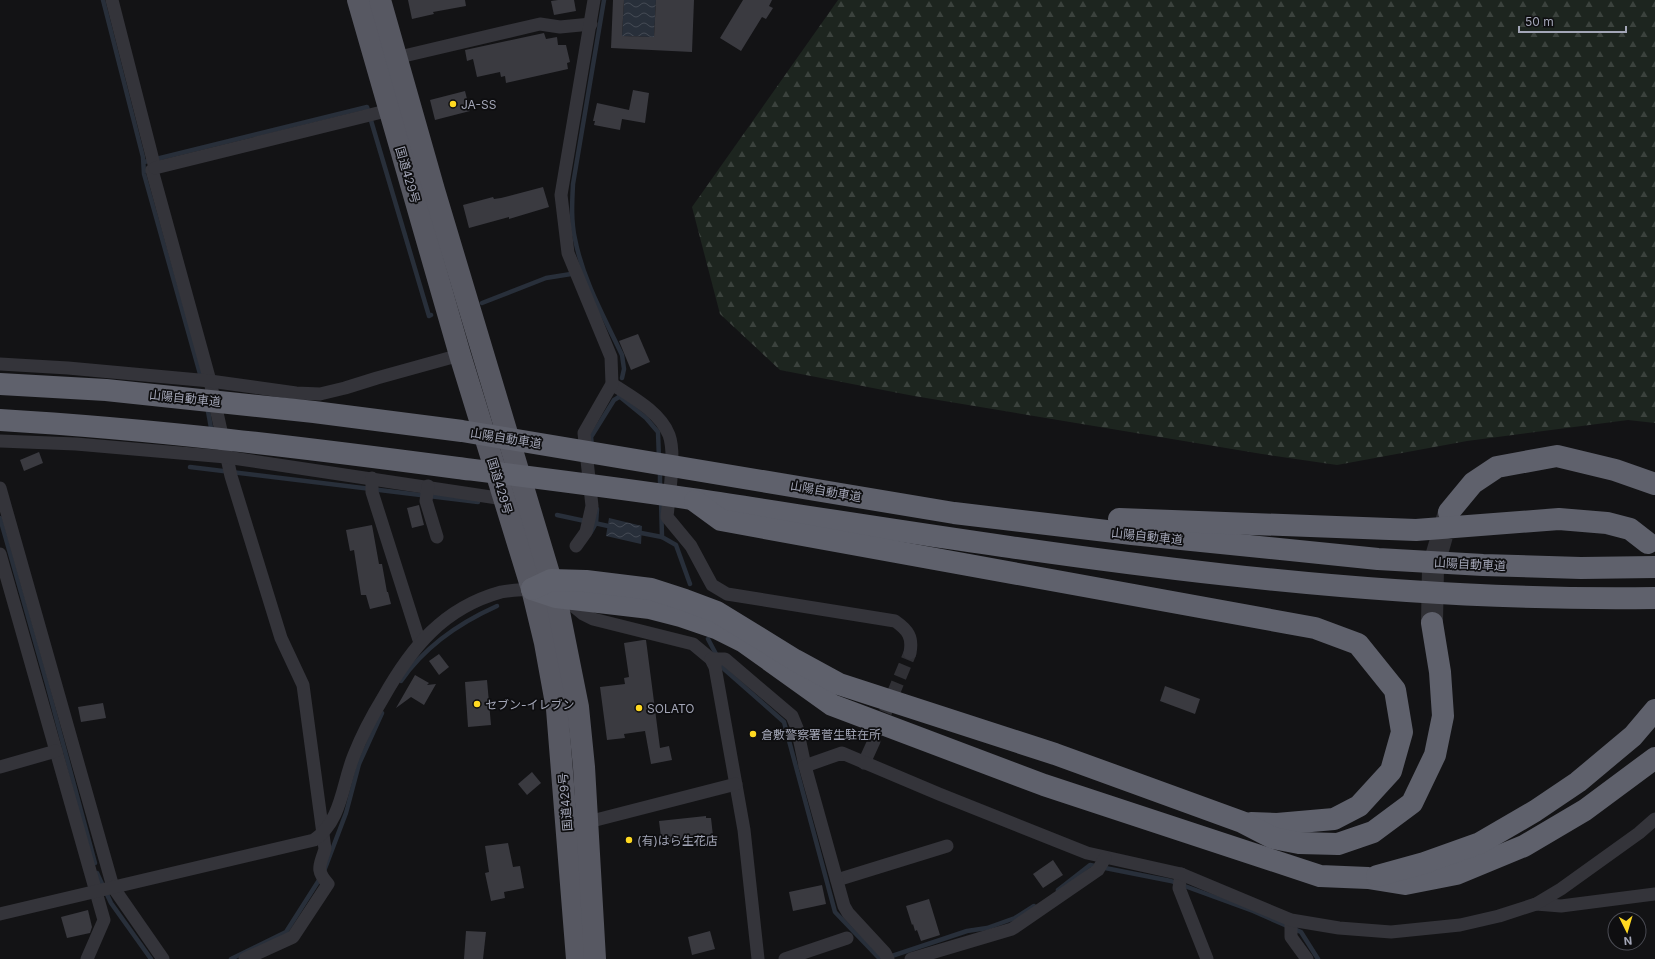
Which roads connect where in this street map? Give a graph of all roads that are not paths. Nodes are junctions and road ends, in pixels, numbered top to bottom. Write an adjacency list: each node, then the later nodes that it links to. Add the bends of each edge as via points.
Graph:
1 (112, 0): 8 (street)
2 (358, 0): 6 (highway, 国道429号)
3 (380, 0): 6 (highway, 国道429号)
4 (594, 0): 5 (street)
5 (591, 24): 6 (street, via 560,27 540,24); 13 (street, via 561,195 568,253 611,357)
6 (387, 60): 7 (highway, 国道429号); 30 (highway, 国道429号, via 436,198)
7 (377, 113): 8 (street); 9 (highway, 国道429号)
8 (154, 164): 11 (street, via 152,170)
9 (460, 355): 11 (street, via 320,394); 21 (highway, 国道429号)
10 (0, 364): 11 (street)
11 (210, 381): 16 (street)
12 (0, 384): 24 (highway, 山陽自動車道, via 106,390 462,431)
13 (612, 384): 27 (street, via 584,432 592,506 586,532); 34 (street, via 633,397 659,419 669,434 672,449 667,517 691,546 712,585 727,594 895,621 907,630 912,642)
14 (0, 420): 22 (highway, via 104,426 310,449)
15 (0, 441): 16 (street, via 76,444)
16 (229, 467): 18 (street); 47 (street, via 281,638 303,685)
17 (1655, 484): 23 (highway, via 1615,470 1557,456 1497,467 1473,483)
18 (372, 485): 20 (street); 33 (street)
19 (0, 488): 53 (street)
20 (427, 493): 21 (street); 25 (street)
21 (504, 499): 30 (highway, 国道429号)
22 (693, 499): 31 (highway, via 970,542 1276,580 1377,590 1481,596); 46 (highway, via 721,520 1315,628 1358,644 1395,690 1402,732 1391,771 1359,806 1334,819 1277,824)
23 (1449, 512)
24 (954, 513): 26 (highway, via 1416,530 1559,519 1607,523 1630,529); 29 (highway, 山陽自動車道, via 1378,559 1581,568)
25 (437, 537)
26 (1648, 544)
27 (576, 546)
28 (0, 554): 38 (street)
29 (1655, 567)
30 (551, 591): 33 (street, via 502,592 442,621); 35 (street, via 593,619 693,644); 45 (highway, 国道429号, via 578,707); 46 (highway, via 586,581 650,589 685,600 718,612 839,684 1055,754); 50 (highway, via 650,608 716,628 744,642 832,706 1044,785 1266,860 1320,876); 64 (highway, 国道429号, via 545,643 557,710)
31 (1655, 598)
32 (1432, 623): 46 (highway, via 1440,672 1443,716 1435,755 1412,803 1373,832 1338,844 1299,843 1273,838)
33 (420, 643): 47 (street, via 398,672 367,726 354,755 334,819)
34 (910, 653)
35 (715, 658): 41 (street, via 724,659 792,716); 43 (street)
36 (1655, 710): 50 (highway, via 1633,736 1583,778 1521,819 1480,843 1424,863)
37 (874, 741): 40 (street)
38 (56, 751): 42 (street); 53 (street)
39 (1655, 758): 50 (highway, via 1585,810 1524,846 1456,874 1405,884)
40 (864, 763): 41 (street, via 842,753); 49 (street, via 1087,853)
41 (805, 766): 51 (street)
42 (0, 767)
43 (736, 784): 45 (street); 66 (street, via 744,830)
44 (1655, 819): 55 (street, via 1639,833)
45 (588, 822): 65 (highway, 国道429号)
46 (1242, 822)
47 (323, 834): 53 (street, via 314,840); 63 (street, via 325,849 319,869 328,884 293,937)
48 (947, 846): 51 (street)
49 (1102, 864): 52 (street); 59 (street, via 1012,929)
50 (1368, 878)
51 (837, 880): 60 (street, via 848,913)
52 (1180, 880): 57 (street); 69 (street)
53 (104, 889): 56 (street); 61 (street, via 104,920); 62 (street)
54 (1655, 894): 55 (street, via 1561,906)
55 (1536, 904): 57 (street, via 1460,925 1391,932)
56 (0, 914)
57 (1290, 925): 70 (street)
58 (847, 938): 67 (street)
59 (936, 955): 68 (street)
60 (887, 956)
61 (87, 959)
62 (163, 959)
63 (245, 959)
64 (577, 959)
65 (595, 959)
66 (758, 959)
67 (785, 959)
68 (911, 959)
69 (1207, 959)
70 (1307, 959)

